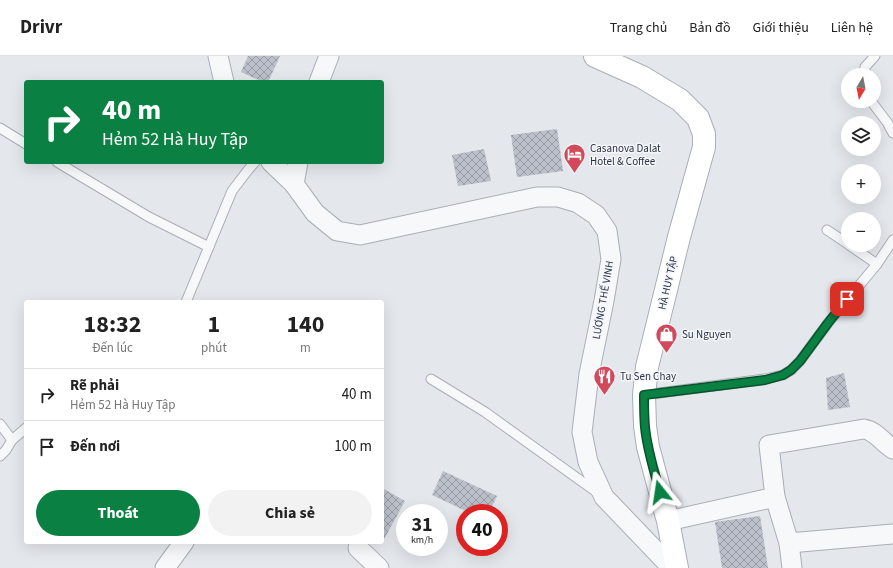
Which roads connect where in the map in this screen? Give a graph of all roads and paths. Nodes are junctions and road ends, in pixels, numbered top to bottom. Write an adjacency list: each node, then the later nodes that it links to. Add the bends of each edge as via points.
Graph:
1 (218, 56): 6 (street)
2 (329, 56): 7 (street)
3 (595, 56): 25 (street, HÀ HUY TẬP, via 642,77 680,100 698,118 704,134 704,147 647,367)
4 (875, 56): 5 (lane)
5 (865, 68)
6 (224, 80)
7 (320, 80)
8 (876, 108): 10 (lane)
9 (0, 128): 11 (lane)
10 (893, 133)
11 (24, 143)
12 (60, 164): 20 (lane, via 149,217)
13 (254, 164): 20 (lane, via 232,191)
14 (273, 164): 16 (street, LƯƠNG THẾ VINH)
15 (298, 164): 16 (street)
16 (294, 184): 31 (street, LƯƠNG THẾ VINH, via 315,213 337,231 360,235 537,197 558,197 578,203 596,215 607,231 611,259 589,374 582,432 588,462)
17 (827, 230): 18 (lane)
18 (841, 240)
19 (893, 240): 22 (lane)
20 (209, 247): 23 (lane)
21 (859, 252): 22 (lane)
22 (877, 264): 25 (lane, via 800,361 783,375 765,380)
23 (187, 300)
24 (431, 379): 31 (lane, via 485,412)
25 (644, 395): 33 (street, HÀ HUY TẬP, via 648,447)
26 (0, 424): 28 (lane)
27 (24, 430): 28 (lane)
28 (12, 440): 30 (lane)
29 (893, 449): 32 (street, via 869,430 769,445)
30 (0, 456)
31 (604, 497): 40 (street, LƯƠNG THẾ VINH)
32 (775, 497): 33 (street); 35 (street)
33 (668, 521): 41 (street, HÀ HUY TẬP)
34 (893, 534): 35 (street)
35 (788, 543): 42 (street)
36 (183, 544): 38 (street)
37 (358, 548): 39 (street)
38 (165, 568)
39 (379, 568)
40 (672, 568)
41 (677, 568)
42 (792, 568)

